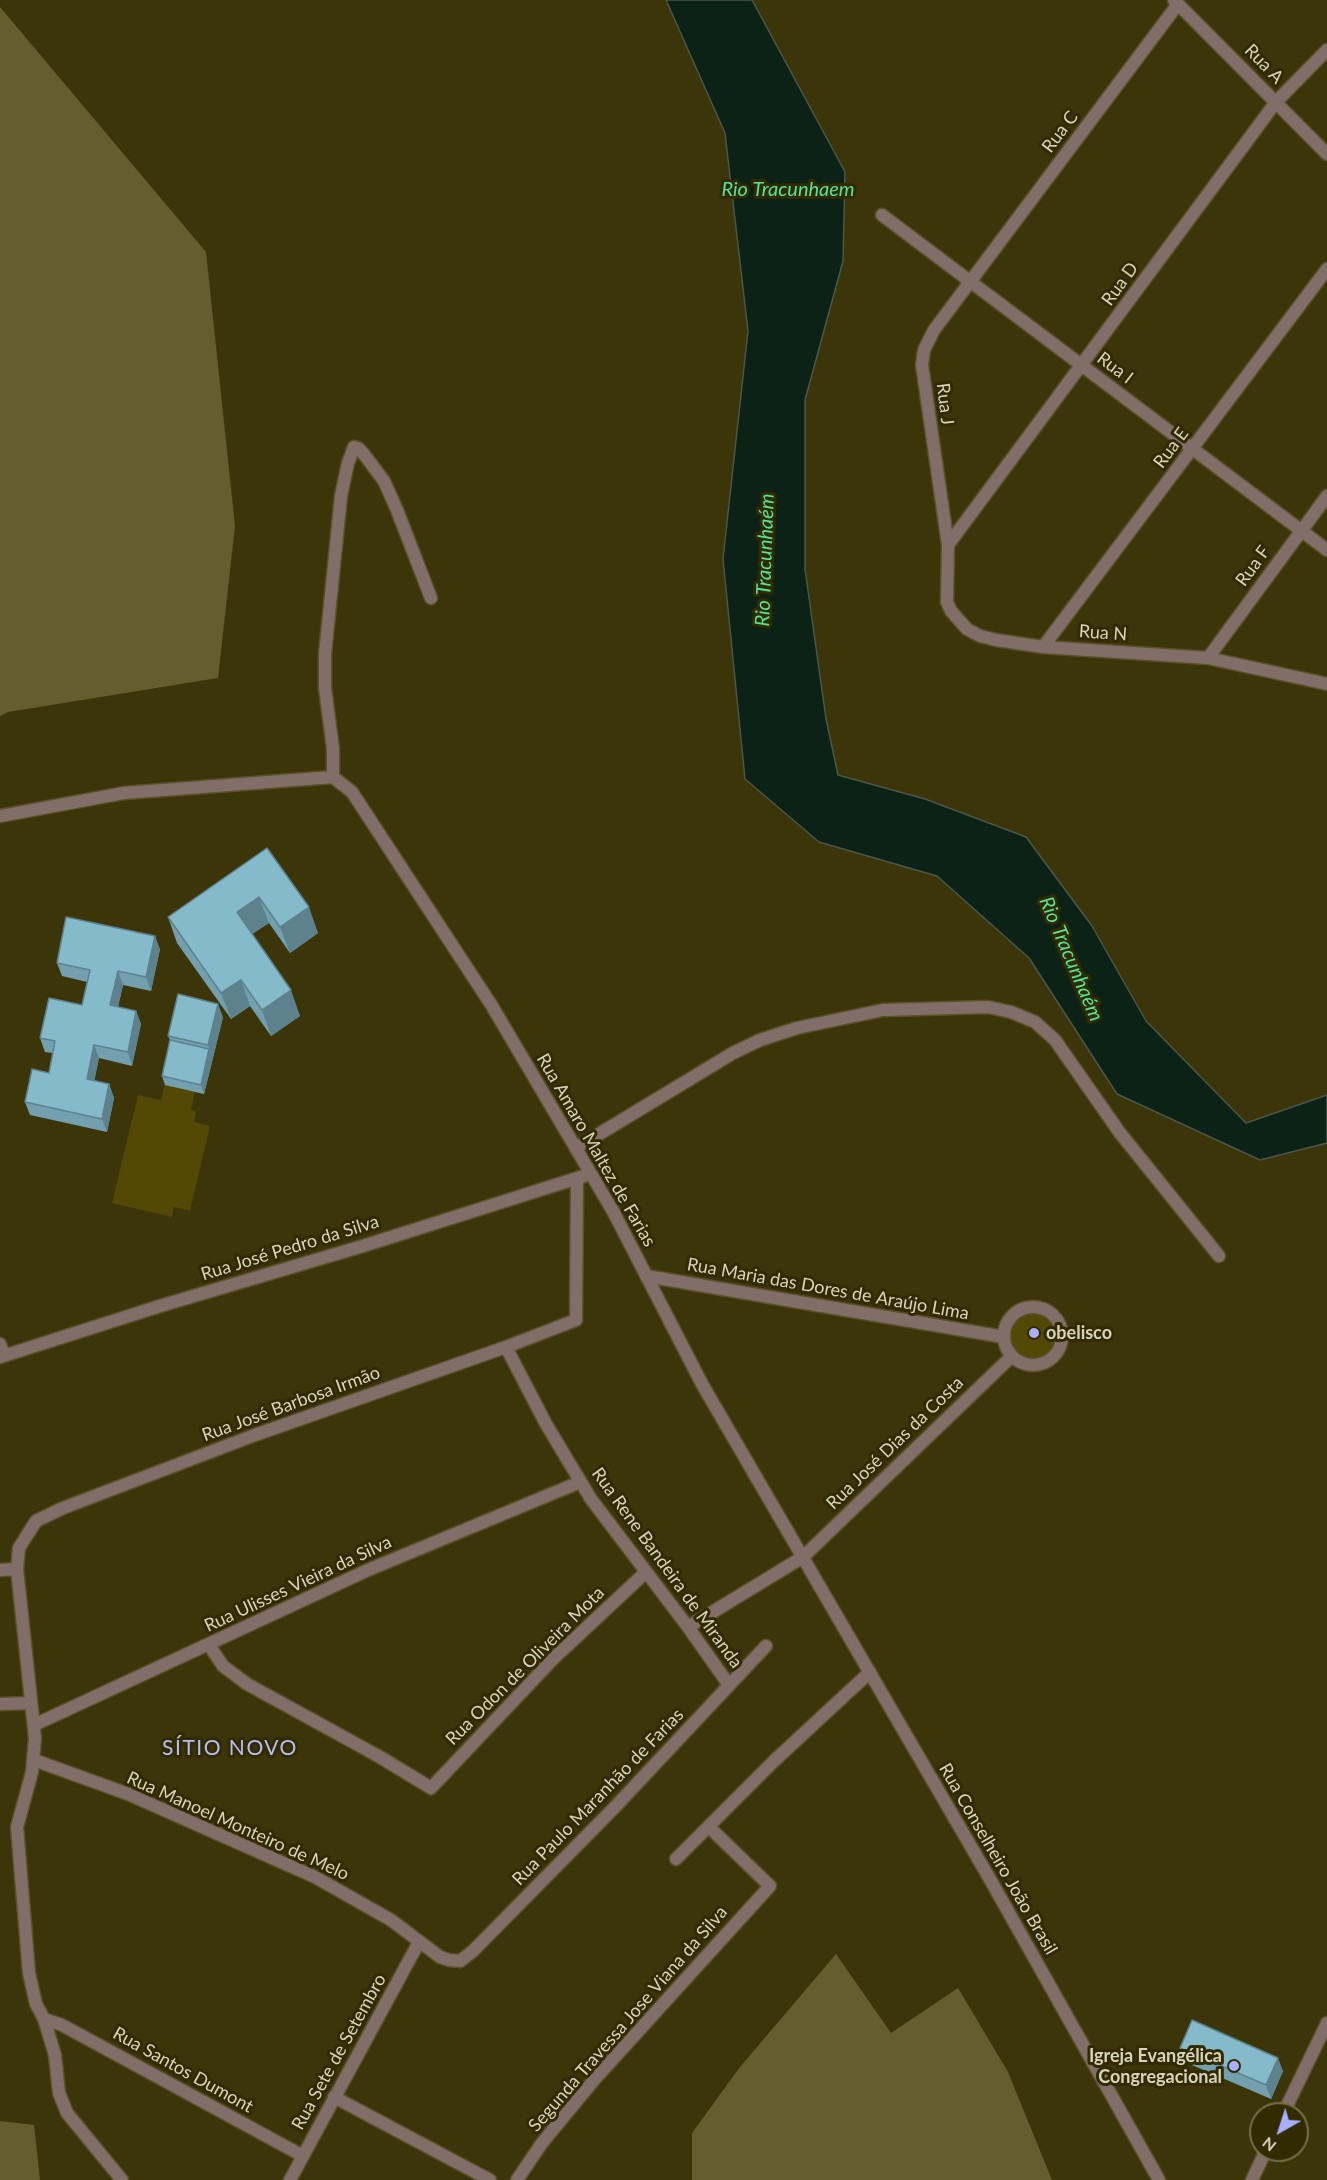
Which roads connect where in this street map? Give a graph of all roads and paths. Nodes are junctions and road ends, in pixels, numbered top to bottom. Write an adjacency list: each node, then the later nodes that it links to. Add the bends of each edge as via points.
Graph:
1 (1176, 2): 3 (street, Rua A); 7 (street, Rua C)
2 (1327, 50): 3 (street, Rua D)
3 (1276, 102): 4 (street, Rua A); 8 (street, Rua D)
4 (1327, 154)
5 (882, 215): 7 (street, Rua I)
6 (1327, 269): 9 (street, Rua E)
7 (970, 281): 8 (street, Rua I); 12 (street, Rua J, via 928,339 922,365)
8 (1082, 365): 9 (street, Rua I); 12 (street, Rua D)
9 (1193, 449): 11 (street, Rua I); 15 (street, Rua E)
10 (1327, 496): 11 (street, Rua F)
11 (1301, 531): 13 (street, Rua I); 16 (street, Rua F)
12 (948, 546): 15 (street, Rua N, via 947,602 957,620 980,636)
13 (1327, 550)
14 (431, 598): 18 (street, via 384,481 354,447 341,496 325,654)
15 (1043, 647): 16 (street, Rua N)
16 (1208, 658): 17 (street, Rua N)
17 (1327, 684)
18 (333, 777): 19 (street, via 124,794); 20 (street, Rua Amaro Maltez de Farias, via 352,792 480,986)
19 (0, 816)
20 (576, 1148): 21 (street, Rua Amaro Maltez de Farias); 23 (street, via 760,1040 883,1010 988,1007 1035,1022 1055,1040 1120,1133)
21 (591, 1173): 22 (street, Rua José Pedro da Silva); 24 (street, Rua Amaro Maltez de Farias)
22 (577, 1179): 26 (street, Rua José Barbosa Irmão, via 576,1320); 27 (street, Rua José Pedro da Silva)
23 (1219, 1256)
24 (646, 1276): 25 (street, Rua Maria das Dores de Araújo Lima); 30 (street, Rua Amaro Maltez de Farias, via 702,1384)
25 (1004, 1337): 28 (street); 28 (street, via 1010,1318 1027,1307 1047,1310 1060,1324 1062,1342 1053,1358 1037,1365 1019,1362)
26 (506, 1347): 29 (street, Rua Rene Bandeira de Miranda); 31 (street, Rua José Barbosa Irmão, via 255,1435 63,1508 36,1521 25,1535)
27 (1, 1352)
28 (1011, 1356): 30 (street, Rua José Dias da Costa)
29 (580, 1482): 33 (street, Rua Rene Bandeira de Miranda); 35 (street, Rua Ulisses Vieira da Silva, via 368,1570)
30 (803, 1557): 34 (street, Rua José Dias da Costa); 37 (street, Rua Conselheiro João Brasil)
31 (17, 1569): 32 (street); 39 (street)
32 (0, 1570)
33 (646, 1572): 34 (street, Rua Rene Bandeira de Miranda); 35 (street, Rua Odon de Oliveira Mota, via 554,1658 431,1788 247,1684 223,1666)
34 (688, 1627): 38 (street, Rua Rene Bandeira de Miranda)
35 (209, 1645): 41 (street, Rua Ulisses Vieira da Silva)
36 (766, 1646): 38 (street, Rua Paulo Maranhão de Farias)
37 (870, 1672): 43 (street); 57 (street, Rua Conselheiro João Brasil)
38 (729, 1685): 46 (street, Rua Paulo Maranhão de Farias, via 473,1951 460,1961)
39 (31, 1703): 40 (street); 41 (street)
40 (0, 1704)
41 (34, 1725): 42 (street)
42 (34, 1760): 45 (street, Rua Manoel Monteiro de Melo, via 138,1799 315,1877 392,1920); 47 (street, via 17,1827 29,1973 36,2004)
43 (709, 1827): 44 (street); 56 (street, Segunda Travessa Jose Viana da Silva, via 770,1886 594,2080)
44 (676, 1859)
45 (419, 1942): 46 (street, Rua Manoel Monteiro de Melo); 49 (street, Rua Sete de Setembro)
46 (449, 1960)
47 (45, 2019): 51 (street, Rua Santos Dumont); 53 (street, via 55,2055 59,2093 67,2113)
48 (1327, 2023): 50 (street)
49 (334, 2097): 51 (street, Rua Sete de Setembro); 55 (street)
50 (1289, 2102)
51 (303, 2156): 54 (street, Rua Sete de Setembro)
52 (1260, 2162): 58 (street)
53 (122, 2180)
54 (290, 2180)
55 (490, 2180)
56 (517, 2180)
57 (1160, 2180)
58 (1252, 2180)

